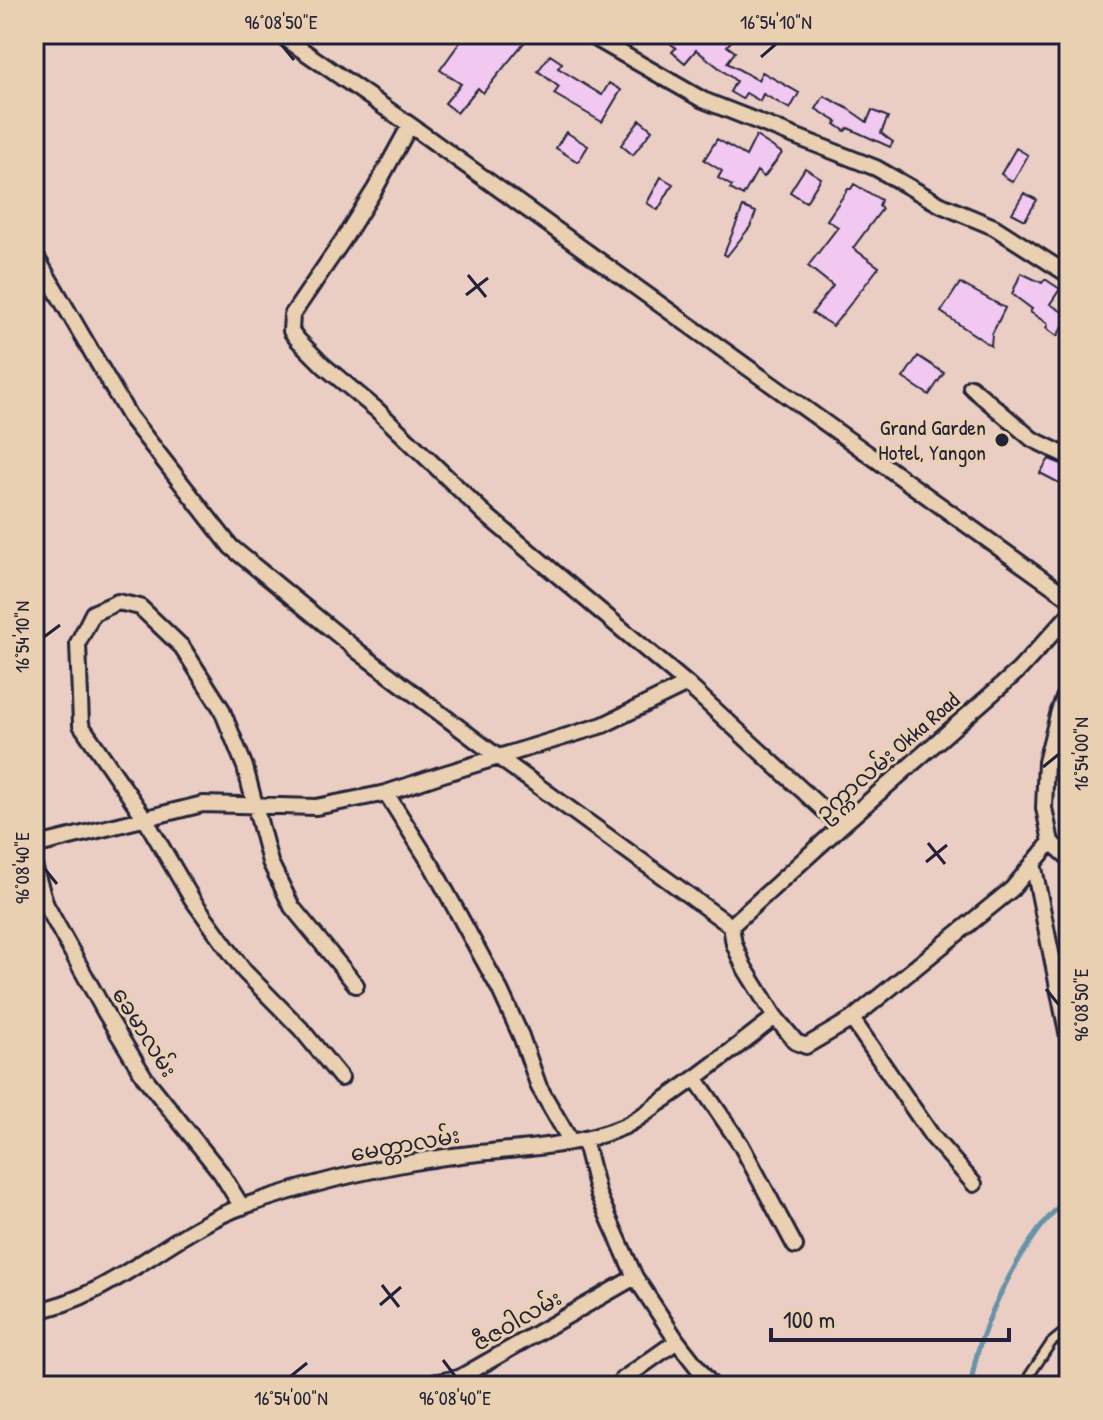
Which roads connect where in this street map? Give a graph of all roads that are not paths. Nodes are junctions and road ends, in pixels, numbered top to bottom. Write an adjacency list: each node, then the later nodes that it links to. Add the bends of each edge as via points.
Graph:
1 (279, 34): 3 (street)
2 (588, 34): 5 (street, via 703,100 876,168 941,205 994,227)
3 (410, 125): 8 (street); 10 (street, via 292,315 291,331 486,515)
4 (34, 253): 12 (street, via 129,416 231,547)
5 (1069, 275)
6 (971, 387): 7 (street, via 1032,439)
7 (1069, 457)
8 (1069, 598)
9 (1069, 615): 16 (street, ဥက္ကာလမ်း Okka Road, via 1019,670)
10 (687, 684): 12 (street, via 603,725); 16 (street)
11 (1069, 685): 17 (street, via 1046,762 1044,808)
12 (498, 757): 13 (street); 22 (street)
13 (386, 793): 14 (street, via 316,807); 29 (street, via 500,990 539,1087)
14 (254, 804): 15 (street, via 203,804); 15 (street, via 221,708 182,647 140,607 118,602 93,613 78,643 81,725); 23 (street, via 270,862 292,907)
15 (144, 817): 18 (street); 27 (street, via 192,899 244,971)
16 (841, 826): 22 (street, ဥက္ကာလမ်း Okka Road)
17 (1051, 842): 19 (street); 20 (street)
18 (34, 846)
19 (1069, 858)
20 (1033, 863): 25 (street, via 1012,889); 26 (street)
21 (34, 866): 31 (street, ခေမာလမ်း, via 46,905 145,1078)
22 (731, 926): 24 (street, via 744,967)
23 (356, 985)
24 (775, 1017): 25 (street, via 806,1046); 28 (street, မေတ္တာလမ်း)
25 (852, 1019): 30 (street, via 932,1136)
26 (1069, 1042)
27 (341, 1078)
28 (696, 1079): 29 (street, မေတ္တာလမ်း, via 626,1126); 32 (street, via 741,1145)
29 (577, 1140): 31 (street, မေတ္တာလမ်း, via 427,1159); 33 (street)
30 (974, 1184)
31 (242, 1207): 34 (street, မေတ္တာလမ်း, via 81,1298)
32 (795, 1246)
33 (635, 1277): 36 (street); 38 (street, ဇီဇဝါလမ်း, via 459,1378)
34 (34, 1311)
35 (1069, 1328): 37 (lane, via 1051,1343)
36 (677, 1341): 39 (street); 40 (street)
37 (1029, 1376)
38 (415, 1386)
39 (618, 1386)
40 (712, 1386)

